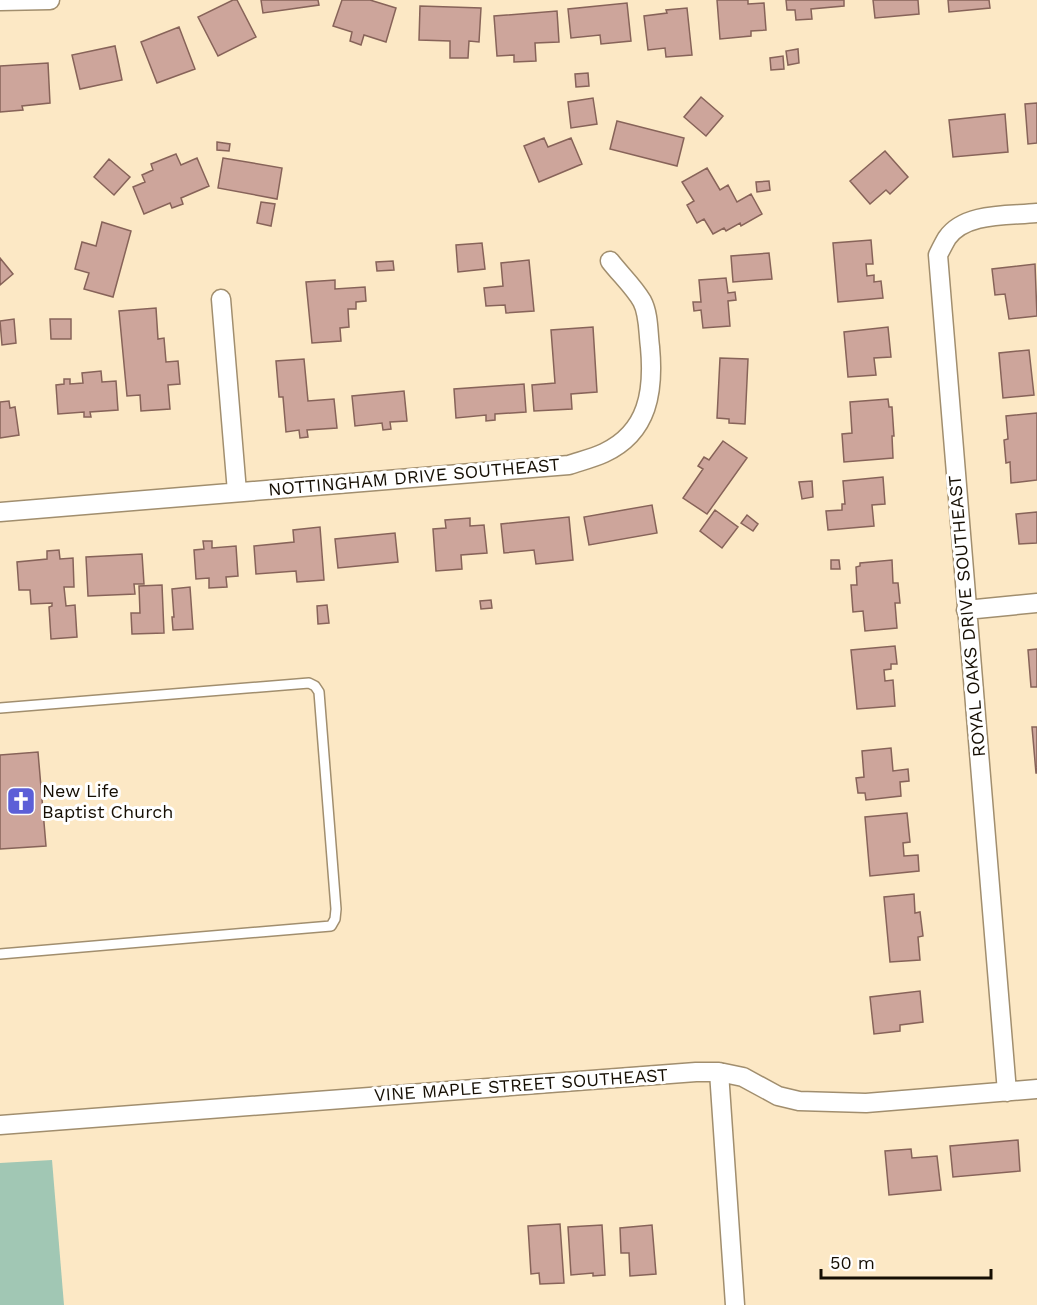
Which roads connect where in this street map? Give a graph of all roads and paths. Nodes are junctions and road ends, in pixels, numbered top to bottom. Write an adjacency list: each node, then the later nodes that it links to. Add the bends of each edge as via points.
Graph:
1 (50, 0): 2 (street)
2 (0, 1)
3 (1037, 213): 9 (street, ROYAL OAKS DRIVE SOUTHEAST, via 964,223 948,236 938,255)
4 (610, 261): 6 (street, NOTTINGHAM DRIVE SOUTHEAST, via 642,301 652,367 646,410 636,428 605,453 569,465)
5 (221, 299): 6 (street)
6 (237, 492): 7 (street, NOTTINGHAM DRIVE SOUTHEAST)
7 (0, 512)
8 (1037, 603): 9 (street)
9 (966, 610): 14 (street, ROYAL OAKS DRIVE SOUTHEAST)
10 (0, 708): 11 (lane, via 309,683 315,686 319,692 336,909 331,926)
11 (0, 954)
12 (719, 1072): 14 (street, VINE MAPLE STREET SOUTHEAST, via 743,1077 778,1096 799,1101 866,1102); 15 (street, VINE MAPLE STREET SOUTHEAST); 16 (street)
13 (1037, 1089): 14 (street, VINE MAPLE STREET SOUTHEAST)
14 (1007, 1092)
15 (0, 1125)
16 (735, 1305)

